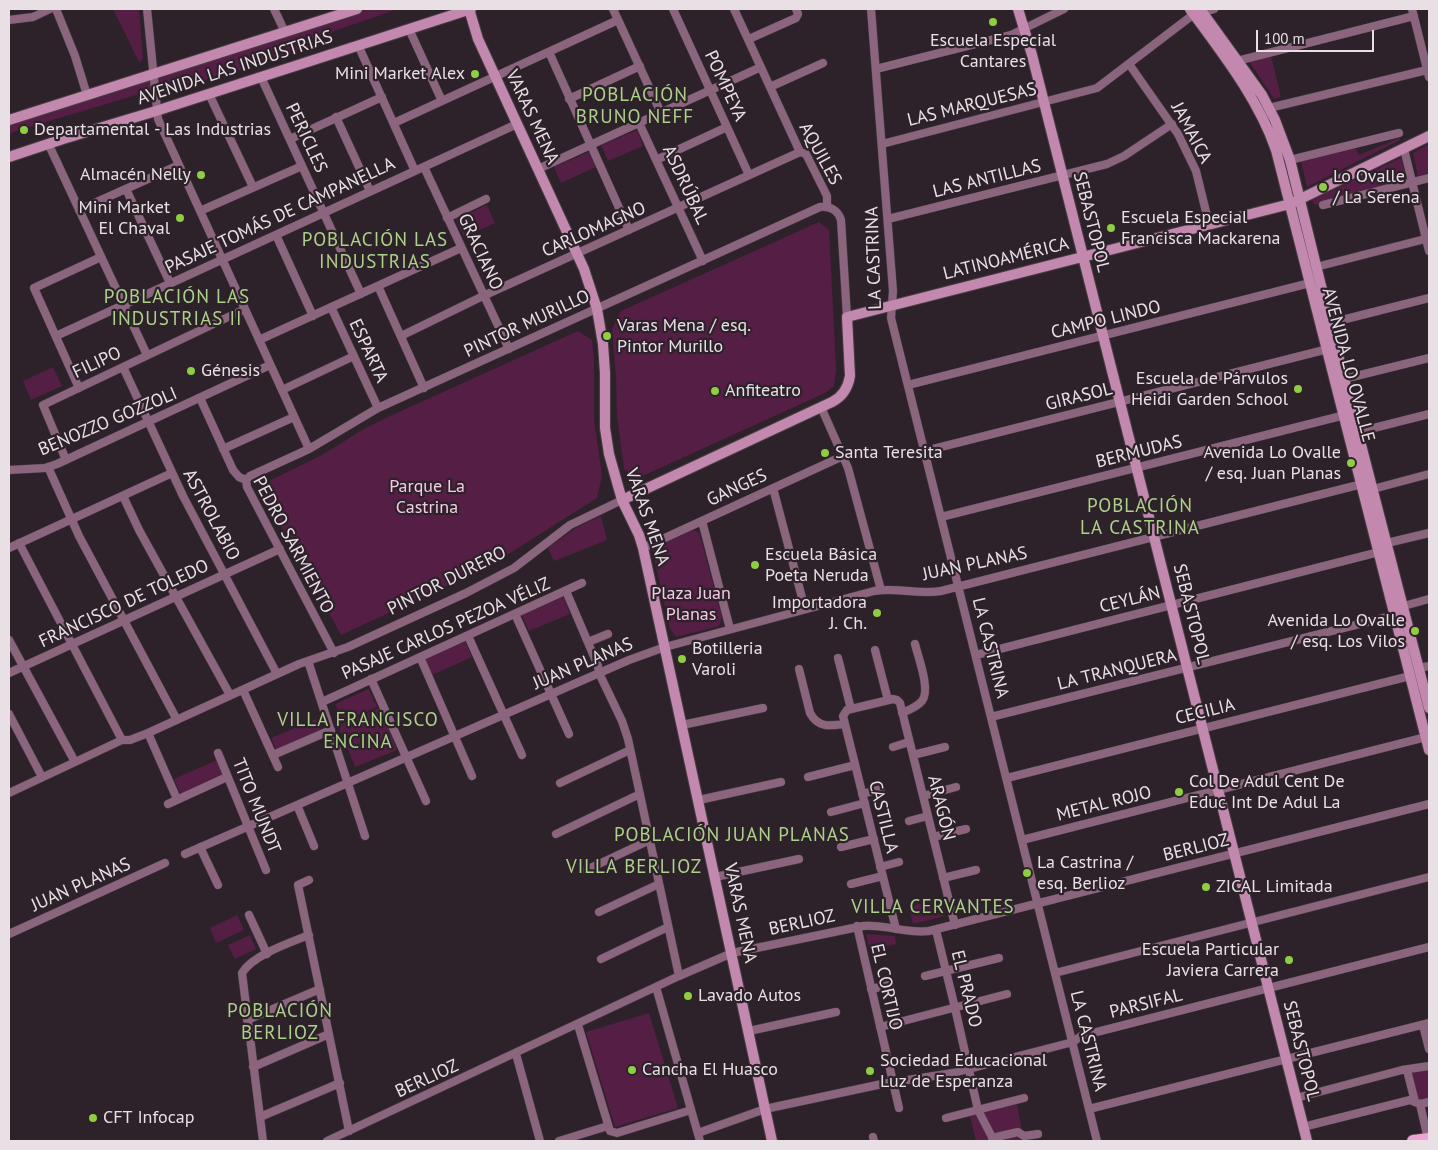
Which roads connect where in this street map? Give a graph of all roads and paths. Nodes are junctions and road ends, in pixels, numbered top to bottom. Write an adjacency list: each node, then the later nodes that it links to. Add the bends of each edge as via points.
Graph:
1 (50, 9): 18 (street, via 33,18)
2 (56, 9): 39 (street)
3 (147, 9): 33 (street)
4 (274, 9): 22 (street)
5 (357, 9): 15 (street, AVENIDA LAS INDUSTRIAS)
6 (470, 9): 20 (street, AVENIDA LAS INDUSTRIAS); 34 (street, VARAS MENA, via 478,39)
7 (613, 9): 19 (street)
8 (673, 9): 37 (street, POMPEYA)
9 (734, 9): 23 (street, AQUILES)
10 (872, 9): 31 (street, LA CASTRINA)
11 (1018, 9): 21 (street, SEBASTOPOL)
12 (1064, 9): 21 (street)
13 (1214, 9): 14 (street)
14 (1196, 11): 26 (street, AVENIDA LO OVALLE); 28 (street, LAS MARQUESAS); 79 (street, AVENIDA LO OVALLE, via 1261,115 1276,150)
15 (334, 12): 22 (street, AVENIDA LAS INDUSTRIAS)
16 (796, 12): 23 (street)
17 (1413, 12): 26 (street); 32 (street)
18 (9, 20)
19 (618, 20): 25 (street); 29 (street)
20 (409, 29): 24 (street, AVENIDA LAS INDUSTRIAS); 42 (street)
21 (1025, 29): 31 (street, via 1011,36); 43 (street, SEBASTOPOL)
22 (285, 32): 33 (street, AVENIDA LAS INDUSTRIAS)
23 (749, 40): 30 (street, AQUILES)
24 (358, 45): 35 (street, AVENIDA LAS INDUSTRIAS); 40 (street)
25 (548, 52): 34 (street); 41 (street)
26 (1237, 61): 44 (street, AVENIDA LO OVALLE)
27 (823, 63): 36 (street)
28 (1129, 64): 43 (street, LAS MARQUESAS, via 1097,88); 52 (street, JAMAICA)
29 (640, 66): 41 (street); 46 (street)
30 (761, 67): 36 (street, AQUILES); 37 (street)
31 (876, 69): 58 (street, LA CASTRINA)
32 (1428, 73): 44 (street)
33 (152, 74): 39 (street, AVENIDA LAS INDUSTRIAS); 45 (street)
34 (495, 76): 42 (street); 51 (street, VARAS MENA)
35 (261, 77): 38 (street, AVENIDA LAS INDUSTRIAS); 56 (street, PERICLES)
36 (770, 87): 61 (street, AQUILES)
37 (710, 90): 46 (street); 53 (street, POMPEYA)
38 (210, 94): 45 (street, AVENIDA LAS INDUSTRIAS); 74 (street)
39 (87, 95): 48 (street, AVENIDA LAS INDUSTRIAS)
40 (382, 96): 47 (street); 49 (street)
41 (570, 98): 59 (street)
42 (442, 101): 49 (street)
43 (1044, 102): 58 (street, LAS MARQUESAS); 71 (street, SEBASTOPOL)
44 (1269, 108): 64 (street, AVENIDA LO OVALLE)
45 (156, 111): 57 (street, AVENIDA LAS INDUSTRIAS); 65 (street)
46 (661, 113): 50 (street)
47 (336, 118): 56 (street); 76 (street)
48 (9, 120)
49 (394, 123): 69 (street)
50 (639, 123): 59 (street); 63 (street, ASDRÚBAL)
51 (517, 124): 67 (street, PASAJE TOMÁS DE CAMPANELLA); 68 (street, VARAS MENA)
52 (1172, 124): 71 (street, LAS ANTILLAS, via 1119,159); 88 (street, JAMAICA, via 1196,171)
53 (727, 127): 63 (street); 70 (street, POMPEYA)
54 (1399, 133): 64 (street)
55 (1429, 136): 60 (street, LATINOAMÉRICA)
56 (290, 139): 66 (street, PERICLES)
57 (48, 143): 62 (street, AVENIDA LAS INDUSTRIAS); 83 (street)
58 (882, 144): 87 (street, LA CASTRINA)
59 (590, 145): 68 (street); 89 (street)
60 (1404, 149): 73 (street); 78 (street, LATINOAMÉRICA)
61 (800, 152): 70 (street, CARLOMAGNO); 81 (street, AQUILES, via 806,154 827,196)
62 (9, 156)
63 (656, 160): 82 (street, ASDRÚBAL)
64 (1290, 160): 78 (street, AVENIDA LO OVALLE)
65 (179, 165): 75 (street); 84 (street)
66 (302, 166): 74 (street); 85 (street, PERICLES)
67 (424, 167): 69 (street, PASAJE TOMÁS DE CAMPANELLA); 86 (street, GRACIANO)
68 (538, 169): 94 (street, VARAS MENA)
69 (415, 170): 76 (street, PASAJE TOMÁS DE CAMPANELLA)
70 (750, 175): 82 (street, CARLOMAGNO)
71 (1063, 175): 87 (street, LAS ANTILLAS); 95 (street, SEBASTOPOL)
72 (1429, 178): 73 (street)
73 (1412, 182): 80 (street); 91 (street)
74 (254, 187): 84 (street)
75 (126, 189): 83 (street); 100 (street)
76 (370, 191): 85 (street, PASAJE TOMÁS DE CAMPANELLA)
77 (486, 199): 86 (street)
78 (1300, 200): 79 (street, LATINOAMÉRICA); 99 (street, AVENIDA LO OVALLE)
79 (1290, 204): 88 (street, LATINOAMÉRICA); 101 (street, AVENIDA LO OVALLE)
80 (1323, 205)
81 (827, 207): 98 (street, PINTOR MURILLO, via 818,208); 112 (street, AQUILES, via 835,210 841,220)
82 (678, 208): 89 (street, CARLOMAGNO); 98 (street, ASDRÚBAL)
83 (79, 210): 96 (street)
84 (200, 211): 97 (street)
85 (324, 213): 90 (street, PASAJE TOMÁS DE CAMPANELLA); 103 (street, PERICLES)
86 (448, 218): 92 (street, GRACIANO)
87 (888, 219): 107 (street, LA CASTRINA, via 894,290)
88 (1209, 224): 95 (street, LATINOAMÉRICA)
89 (629, 230): 94 (street, CARLOMAGNO)
90 (276, 235): 97 (street, PASAJE TOMÁS DE CAMPANELLA); 111 (street)
91 (1428, 238): 93 (street); 99 (street)
92 (461, 248): 102 (street); 104 (street, GRACIANO)
93 (1429, 250)
94 (576, 254): 104 (street, CARLOMAGNO); 109 (street, VARAS MENA)
95 (1083, 256): 107 (street, LATINOAMÉRICA); 116 (street, SEBASTOPOL)
96 (101, 257): 106 (street); 114 (street, via 34,288)
97 (222, 259): 100 (street, PASAJE TOMÁS DE CAMPANELLA); 110 (street)
98 (702, 261): 109 (street, PINTOR MURILLO)
99 (1316, 267): 113 (street, AVENIDA LO OVALLE)
100 (170, 283): 106 (street, PASAJE TOMÁS DE CAMPANELLA)
101 (1310, 284): 116 (street, CAMPO LINDO); 119 (street, AVENIDA LO OVALLE)
102 (378, 286): 103 (street); 115 (street)
103 (361, 294): 108 (street)
104 (483, 296): 115 (street, CARLOMAGNO); 118 (street, GRACIANO)
105 (1429, 298): 113 (street)
106 (123, 305): 114 (street, PASAJE TOMÁS DE CAMPANELLA); 120 (street)
107 (892, 305): 112 (street, LATINOAMÉRICA); 126 (street, LA CASTRINA, via 892,318)
108 (331, 307): 111 (street); 121 (street, ESPARTA)
109 (597, 308): 118 (street, PINTOR MURILLO); 154 (street, VARAS MENA, via 605,358 606,438)
110 (245, 309): 117 (street); 120 (street, FILIPO)
111 (313, 316): 117 (street)
112 (846, 317): 132 (street, PINTOR DURERO, via 849,381 840,397)
113 (1330, 323): 125 (street, AVENIDA LO OVALLE)
114 (56, 336): 127 (street)
115 (400, 336): 128 (street)
116 (1103, 336): 126 (street, CAMPO LINDO); 131 (street, SEBASTOPOL)
117 (259, 340): 123 (street)
118 (509, 349): 128 (street, PINTOR MURILLO)
119 (1328, 349): 131 (street, GIRASOL); 135 (street, AVENIDA LO OVALLE)
120 (147, 356): 124 (street, FILIPO)
121 (354, 356): 129 (street); 133 (street, ESPARTA)
122 (1429, 358): 125 (street)
123 (270, 365): 129 (street); 130 (street, BENOZZO GOZZOLI)
124 (123, 367): 127 (street, FILIPO); 137 (street, ASTROLABIO)
125 (1344, 379): 138 (street, AVENIDA LO OVALLE)
126 (908, 385): 141 (street, LA CASTRINA)
127 (79, 388): 143 (street, FILIPO, via 43,405)
128 (424, 388): 133 (street, PINTOR MURILLO)
129 (282, 390): 136 (street)
130 (200, 398): 137 (street, BENOZZO GOZZOLI); 139 (street, PEDRO SARMIENTO)
131 (1120, 402): 141 (street, GIRASOL); 145 (street, SEBASTOPOL)
132 (821, 407): 142 (street); 154 (street, PINTOR DURERO)
133 (378, 408): 140 (street, PINTOR MURILLO)
134 (1429, 414): 138 (street)
135 (1345, 415): 145 (street, BERMUDAS); 150 (street, AVENIDA LO OVALLE)
136 (294, 417): 139 (street); 140 (street)
137 (149, 422): 143 (street, BENOZZO GOZZOLI); 147 (street, ASTROLABIO)
138 (1358, 432): 152 (street, AVENIDA LO OVALLE)
139 (224, 449): 149 (street, PEDRO SARMIENTO, via 235,473)
140 (309, 449): 149 (street, PINTOR MURILLO)
141 (925, 451): 155 (street, LA CASTRINA)
142 (843, 456): 151 (street, GANGES); 169 (street)
143 (66, 460): 144 (street, BENOZZO GOZZOLI)
144 (48, 467): 146 (street, BENOZZO GOZZOLI); 156 (street)
145 (1137, 468): 155 (street, BERMUDAS); 159 (street, SEBASTOPOL)
146 (9, 470)
147 (172, 473): 153 (street); 166 (street, ASTROLABIO)
148 (1429, 474): 152 (street)
149 (246, 480): 164 (street, PEDRO SARMIENTO)
150 (1362, 484): 159 (street, JUAN PLANAS); 165 (street, AVENIDA LO OVALLE)
151 (773, 488): 157 (street, GANGES); 175 (street)
152 (1373, 489): 161 (street, AVENIDA LO OVALLE)
153 (122, 496): 156 (street); 171 (street)
154 (622, 500): 163 (street, VARAS MENA); 188 (street, PINTOR DURERO, via 570,525 496,578)
155 (941, 517): 168 (street, LA CASTRINA)
156 (71, 520): 160 (street); 178 (street)
157 (702, 521): 163 (street, GANGES); 179 (street)
158 (1429, 533): 161 (street)
159 (1154, 536): 168 (street, JUAN PLANAS); 173 (street, SEBASTOPOL)
160 (19, 543): 162 (street); 184 (street)
161 (1387, 543): 174 (street, AVENIDA LO OVALLE)
162 (9, 548)
163 (644, 548): 186 (street, VARAS MENA)
164 (280, 549): 166 (street, FRANCISCO DE TOLEDO); 188 (street, PEDRO SARMIENTO)
165 (1379, 552): 173 (street, CEYLÁN); 176 (street, AVENIDA LO OVALLE)
166 (225, 574): 171 (street, FRANCISCO DE TOLEDO); 199 (street, ASTROLABIO)
167 (582, 584): 170 (street, PASAJE CARLOS PEZOA VÉLIZ)
168 (959, 586): 169 (street, JUAN PLANAS, via 931,592); 189 (street, LA CASTRINA)
169 (882, 590): 175 (street, JUAN PLANAS)
170 (566, 591): 177 (street, PASAJE CARLOS PEZOA VÉLIZ); 183 (street)
171 (177, 596): 178 (street, FRANCISCO DE TOLEDO); 204 (street)
172 (1429, 599): 174 (street, LA TRANQUERA)
173 (1172, 605): 189 (street, CEYLÁN); 194 (street, SEBASTOPOL)
174 (1404, 606): 176 (street, LA TRANQUERA); 195 (street, AVENIDA LO OVALLE)
175 (806, 609): 179 (street, JUAN PLANAS)
176 (1394, 611): 194 (street, LA TRANQUERA); 200 (street, AVENIDA LO OVALLE)
177 (515, 614): 181 (street, PASAJE CARLOS PEZOA VÉLIZ); 203 (street)
178 (124, 620): 184 (street, FRANCISCO DE TOLEDO); 214 (street)
179 (730, 629): 186 (street, JUAN PLANAS)
180 (608, 634): 183 (street)
181 (468, 636): 190 (street, PASAJE CARLOS PEZOA VÉLIZ); 212 (street)
182 (9, 640): 193 (street)
183 (588, 642): 198 (street)
184 (72, 644): 193 (street, FRANCISCO DE TOLEDO); 223 (street)
185 (915, 644): 210 (street, via 926,694 919,704)
186 (665, 647): 198 (street, JUAN PLANAS); 216 (street, VARAS MENA)
187 (875, 650): 205 (street)
188 (334, 653): 192 (street, PINTOR DURERO)
189 (976, 655): 213 (street, LA CASTRINA)
190 (420, 657): 201 (street, PASAJE CARLOS PEZOA VÉLIZ); 221 (street)
191 (838, 658): 209 (street, CASTILLA)
192 (308, 661): 199 (street, PINTOR DURERO); 206 (street)
193 (23, 666): 197 (street, FRANCISCO DE TOLEDO); 234 (street)
194 (1187, 667): 213 (street, LA TRANQUERA); 217 (street, SEBASTOPOL)
195 (1424, 667): 208 (street, AVENIDA LO OVALLE)
196 (799, 669): 215 (street, via 813,718 826,726)
197 (9, 673)
198 (599, 673): 203 (street, JUAN PLANAS); 227 (street, via 624,726)
199 (278, 674): 202 (street, PINTOR DURERO)
200 (1410, 676): 217 (street, CECILIA); 222 (street, AVENIDA LO OVALLE)
201 (372, 679): 206 (street, PASAJE CARLOS PEZOA VÉLIZ); 233 (street)
202 (243, 690): 204 (street, PINTOR DURERO); 230 (street)
203 (551, 694): 212 (street, JUAN PLANAS); 219 (street)
204 (230, 696): 214 (street, PINTOR DURERO)
205 (888, 700): 209 (street); 210 (street, ARAGÓN, via 897,700)
206 (322, 702): 218 (street)
207 (763, 708): 216 (street)
208 (1429, 708)
209 (847, 711): 215 (street, CASTILLA, via 843,716)
210 (902, 713): 224 (street, ARAGÓN)
211 (9, 714): 238 (street)
212 (504, 714): 221 (street, JUAN PLANAS); 231 (street)
213 (991, 717): 241 (street, LA CASTRINA)
214 (177, 720): 220 (street, PINTOR DURERO)
215 (844, 724): 235 (street, CASTILLA)
216 (682, 725): 253 (street, VARAS MENA)
217 (1203, 728): 241 (street, CECILIA); 247 (street, SEBASTOPOL)
218 (331, 730): 230 (street); 242 (street)
219 (569, 734)
220 (150, 736): 223 (street, PINTOR DURERO); 252 (street)
221 (455, 736): 233 (street, JUAN PLANAS); 237 (street)
222 (1426, 737): 228 (street, AVENIDA LO OVALLE); 247 (street, METAL ROJO)
223 (122, 740): 234 (street, PINTOR DURERO)
224 (910, 742): 225 (street); 232 (street, ARAGÓN)
225 (893, 747)
226 (945, 747): 232 (street)
227 (630, 750): 244 (street); 249 (street)
228 (1429, 750)
229 (218, 753): 239 (street, TITO MUNDT)
230 (273, 755): 236 (street)
231 (522, 755)
232 (913, 755): 251 (street, ARAGÓN)
233 (406, 757): 242 (street, JUAN PLANAS); 254 (street)
234 (75, 762): 238 (street, PINTOR DURERO)
235 (855, 765): 240 (street); 250 (street, CASTILLA)
236 (278, 767)
237 (472, 776)
238 (42, 777): 248 (street, PINTOR DURERO)
239 (227, 777): 252 (street); 262 (street, TITO MUNDT)
240 (808, 777)
241 (1006, 778): 269 (street, LA CASTRINA)
242 (348, 782): 258 (street, JUAN PLANAS); 265 (street)
243 (781, 782): 253 (street)
244 (560, 783)
245 (956, 787): 251 (street)
246 (881, 789): 250 (street)
247 (1218, 790): 269 (street, METAL ROJO); 274 (street, SEBASTOPOL)
248 (9, 793)
249 (640, 794): 264 (street); 268 (street)
250 (862, 794): 255 (street, CASTILLA)
251 (923, 796): 260 (street, ARAGÓN)
252 (178, 799): 256 (street)
253 (698, 800): 283 (street, VARAS MENA)
254 (426, 801)
255 (864, 803): 259 (street); 267 (street, CASTILLA)
256 (168, 804)
257 (1429, 804): 274 (street, BERLIOZ)
258 (296, 805): 262 (street, JUAN PLANAS); 270 (street)
259 (831, 812)
260 (928, 816): 261 (street); 266 (street, ARAGÓN)
261 (908, 821)
262 (247, 826): 271 (street, JUAN PLANAS); 279 (street, TITO MUNDT)
263 (966, 829): 266 (street)
264 (556, 834)
265 (365, 836)
266 (933, 837): 285 (street, ARAGÓN)
267 (874, 839): 272 (street); 278 (street, CASTILLA)
268 (650, 840): 280 (street); 287 (street)
269 (1022, 840): 290 (street, LA CASTRINA)
270 (314, 846)
271 (200, 847): 273 (street, JUAN PLANAS); 289 (street)
272 (841, 847)
273 (185, 854)
274 (1234, 854): 290 (street, BERLIOZ); 293 (street, SEBASTOPOL)
275 (799, 859): 283 (street)
276 (900, 862): 278 (street)
277 (165, 863): 299 (street, JUAN PLANAS)
278 (880, 867): 282 (street, CASTILLA)
279 (266, 870)
280 (586, 870)
281 (976, 870): 285 (street)
282 (883, 876): 288 (street); 297 (street, CASTILLA)
283 (715, 877): 303 (street, VARAS MENA)
284 (1429, 877): 293 (street)
285 (943, 878): 294 (street, ARAGÓN)
286 (309, 880): 300 (street, via 298,885)
287 (659, 884): 291 (street); 296 (street)
288 (850, 884)
289 (218, 886)
290 (1038, 904): 294 (street, BERLIOZ); 307 (street, LA CASTRINA)
291 (599, 912)
292 (249, 915): 302 (street)
293 (1252, 922): 307 (street); 312 (street, SEBASTOPOL)
294 (955, 925): 298 (street, BERLIOZ)
295 (857, 926): 297 (street, BERLIOZ); 303 (street, BERLIOZ); 314 (street, EL CORTIJO)
296 (668, 927): 305 (street); 308 (street)
297 (896, 929): 298 (street, BERLIOZ)
298 (936, 930): 306 (street, EL PRADO)
299 (9, 934)
300 (309, 938): 302 (street); 313 (street)
301 (1429, 947): 312 (street, PARSIFAL)
302 (267, 954): 318 (street, via 242,973)
303 (732, 954): 308 (street, BERLIOZ); 322 (street, VARAS MENA)
304 (999, 958): 306 (street)
305 (601, 959)
306 (946, 971): 309 (street); 316 (street, EL PRADO)
307 (1055, 972): 324 (street, LA CASTRINA)
308 (679, 976): 311 (street, BERLIOZ)
309 (925, 976)
310 (890, 985): 314 (street)
311 (656, 987): 319 (street, BERLIOZ); 341 (street)
312 (1268, 988): 324 (street, PARSIFAL, via 1081,1036); 327 (street, SEBASTOPOL)
313 (320, 989): 318 (street); 323 (street)
314 (871, 989): 321 (street, EL CORTIJO)
315 (1007, 994): 316 (street)
316 (955, 1008): 321 (street); 330 (street, EL PRADO)
317 (836, 1012): 322 (street)
318 (247, 1020): 329 (street)
319 (578, 1024): 326 (street, BERLIOZ); 345 (street)
320 (1426, 1024): 325 (street); 327 (street)
321 (880, 1027): 333 (street, EL CORTIJO)
322 (748, 1031): 339 (street, VARAS MENA)
323 (330, 1034): 329 (street); 332 (street)
324 (1073, 1042): 330 (street, PARSIFAL); 340 (street, LA CASTRINA)
325 (1429, 1049)
326 (516, 1054): 347 (street, BERLIOZ); 354 (street)
327 (1286, 1059): 335 (street, SEBASTOPOL); 340 (street)
328 (1429, 1066): 331 (street)
329 (253, 1068): 343 (street)
330 (970, 1069): 333 (street, PARSIFAL); 342 (street, EL PRADO)
331 (1406, 1070): 335 (street); 337 (street)
332 (340, 1083): 343 (street); 347 (street)
333 (892, 1083): 338 (street, EL CORTIJO); 339 (street, PARSIFAL)
334 (1024, 1098): 342 (street)
335 (1296, 1098): 346 (street, SEBASTOPOL)
336 (1429, 1102): 337 (street)
337 (1417, 1103): 346 (street, via 1410,1100); 350 (street)
338 (898, 1108)
339 (765, 1109): 349 (street, PARSIFAL); 356 (street, VARAS MENA)
340 (1089, 1109): 357 (street, LA CASTRINA)
341 (692, 1110): 345 (street, via 617,1133); 349 (street)
342 (978, 1110): 344 (street); 351 (street, EL PRADO)
343 (260, 1117): 352 (street)
344 (946, 1118)
345 (608, 1126): 355 (street)
346 (1303, 1127): 358 (street, SEBASTOPOL)
347 (349, 1131): 353 (street, BERLIOZ)
348 (1038, 1134): 351 (street, via 1024,1136 1018,1132)
349 (699, 1137)
350 (1428, 1139): 359 (main road)
351 (993, 1140)
352 (263, 1141)
353 (327, 1141)
354 (540, 1141)
355 (559, 1141)
356 (772, 1141)
357 (1097, 1141)
358 (1307, 1141)
359 (1413, 1141)

